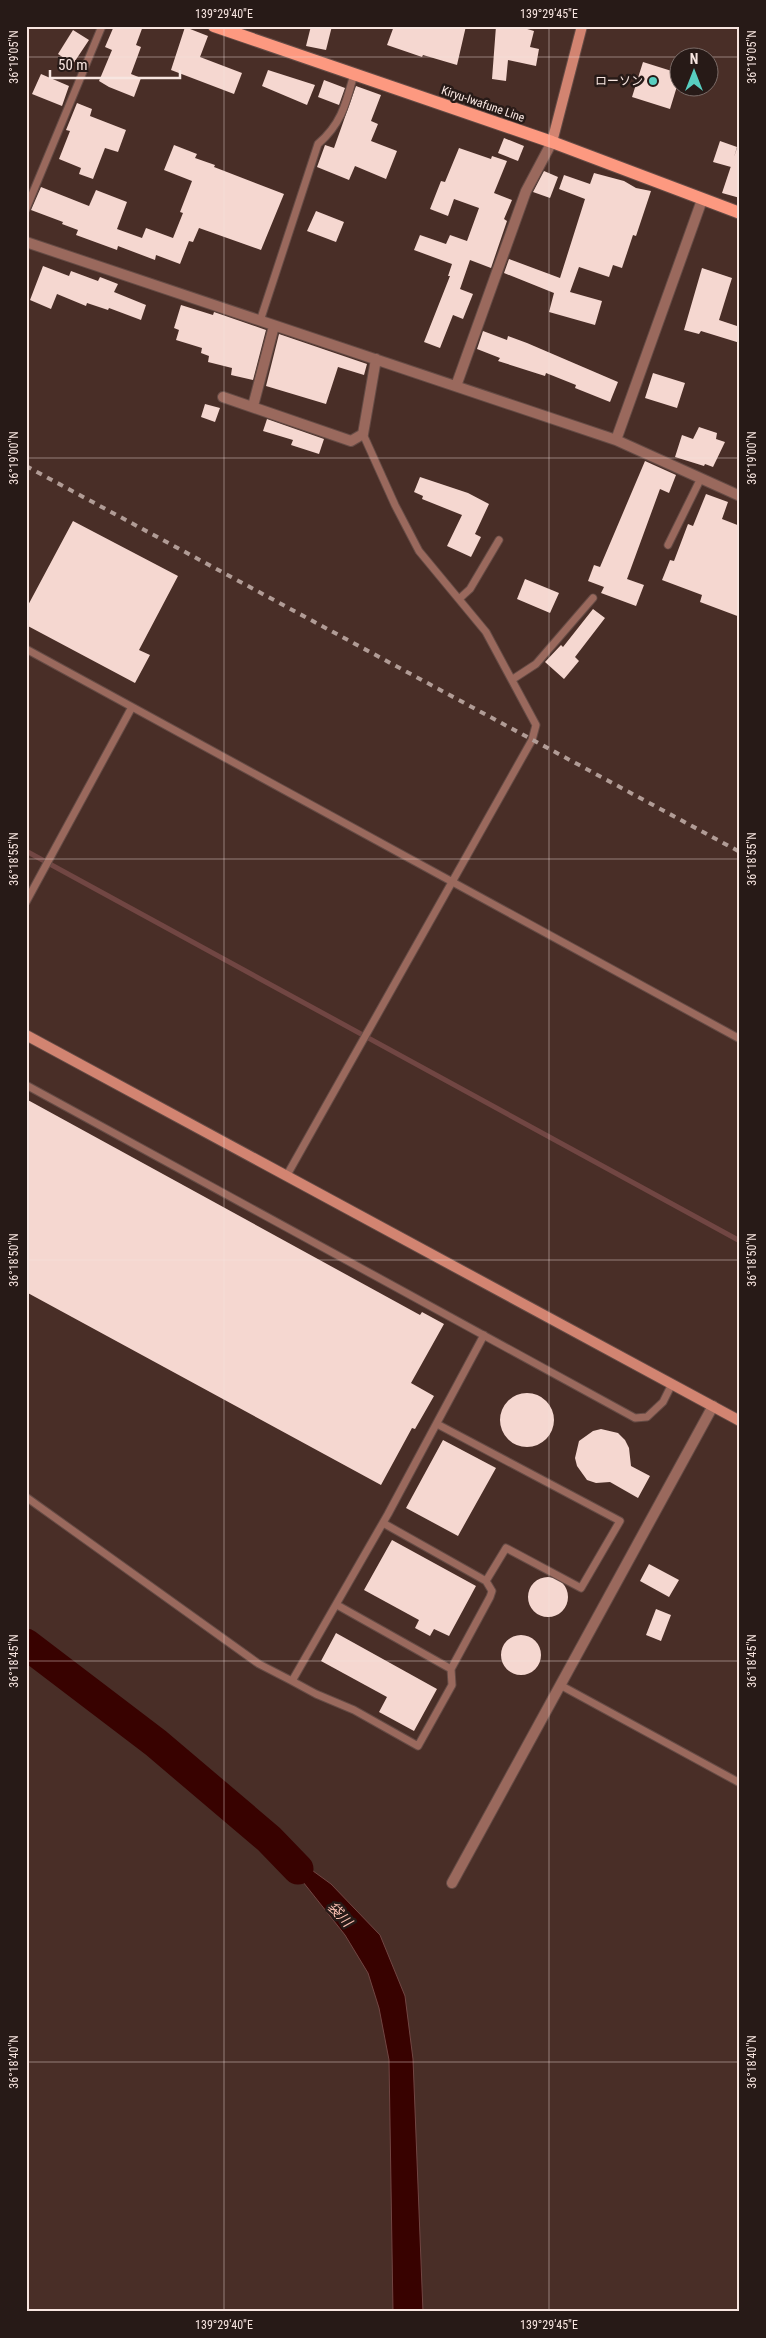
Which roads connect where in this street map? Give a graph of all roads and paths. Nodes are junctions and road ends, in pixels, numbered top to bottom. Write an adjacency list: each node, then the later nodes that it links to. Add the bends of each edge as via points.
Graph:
1 (102, 26): 7 (lane)
2 (214, 26): 4 (main road, Kiryu-Iwafune Line)
3 (582, 26): 5 (street)
4 (354, 74): 5 (main road, Kiryu-Iwafune Line); 10 (lane, via 344,110 332,131 318,144)
5 (552, 142): 6 (main road, Kiryu-Iwafune Line); 13 (street, via 526,191)
6 (702, 200): 8 (main road, Kiryu-Iwafune Line); 17 (street)
7 (26, 209)
8 (740, 213)
9 (26, 242): 10 (street)
10 (260, 321): 11 (street)
11 (274, 326): 12 (street); 15 (street)
12 (376, 359): 13 (street); 16 (street)
13 (456, 386): 17 (street)
14 (223, 396): 15 (street)
15 (253, 406): 16 (street, via 351,441)
16 (363, 434): 23 (lane, via 419,551)
17 (616, 440): 18 (street)
18 (700, 478): 19 (street); 21 (lane)
19 (740, 496)
20 (499, 540): 23 (lane, via 470,589)
21 (668, 545)
22 (593, 598): 25 (lane, via 536,664)
23 (459, 599): 25 (lane, via 486,632)
24 (26, 649): 26 (lane)
25 (513, 679): 27 (lane, via 536,725 535,732)
26 (132, 707): 27 (lane); 28 (lane)
27 (452, 881): 30 (lane); 32 (lane)
28 (26, 902)
29 (26, 1034): 32 (street)
30 (740, 1039)
31 (26, 1085): 33 (lane)
32 (287, 1175): 34 (street)
33 (484, 1335): 34 (lane, via 635,1418 646,1417 663,1402); 37 (lane)
34 (672, 1384): 35 (street)
35 (713, 1406): 36 (street); 44 (street)
36 (740, 1421)
37 (437, 1424): 39 (lane); 40 (lane, via 620,1521 581,1588 506,1548)
38 (26, 1497): 43 (lane, via 259,1664)
39 (383, 1522): 40 (lane); 41 (lane)
40 (486, 1580): 42 (lane, via 492,1591 490,1597)
41 (337, 1605): 42 (lane); 43 (lane)
42 (451, 1669): 43 (lane, via 452,1685 418,1746 354,1710)
43 (292, 1681)
44 (560, 1685): 45 (lane); 46 (street)
45 (740, 1783)
46 (452, 1883)

